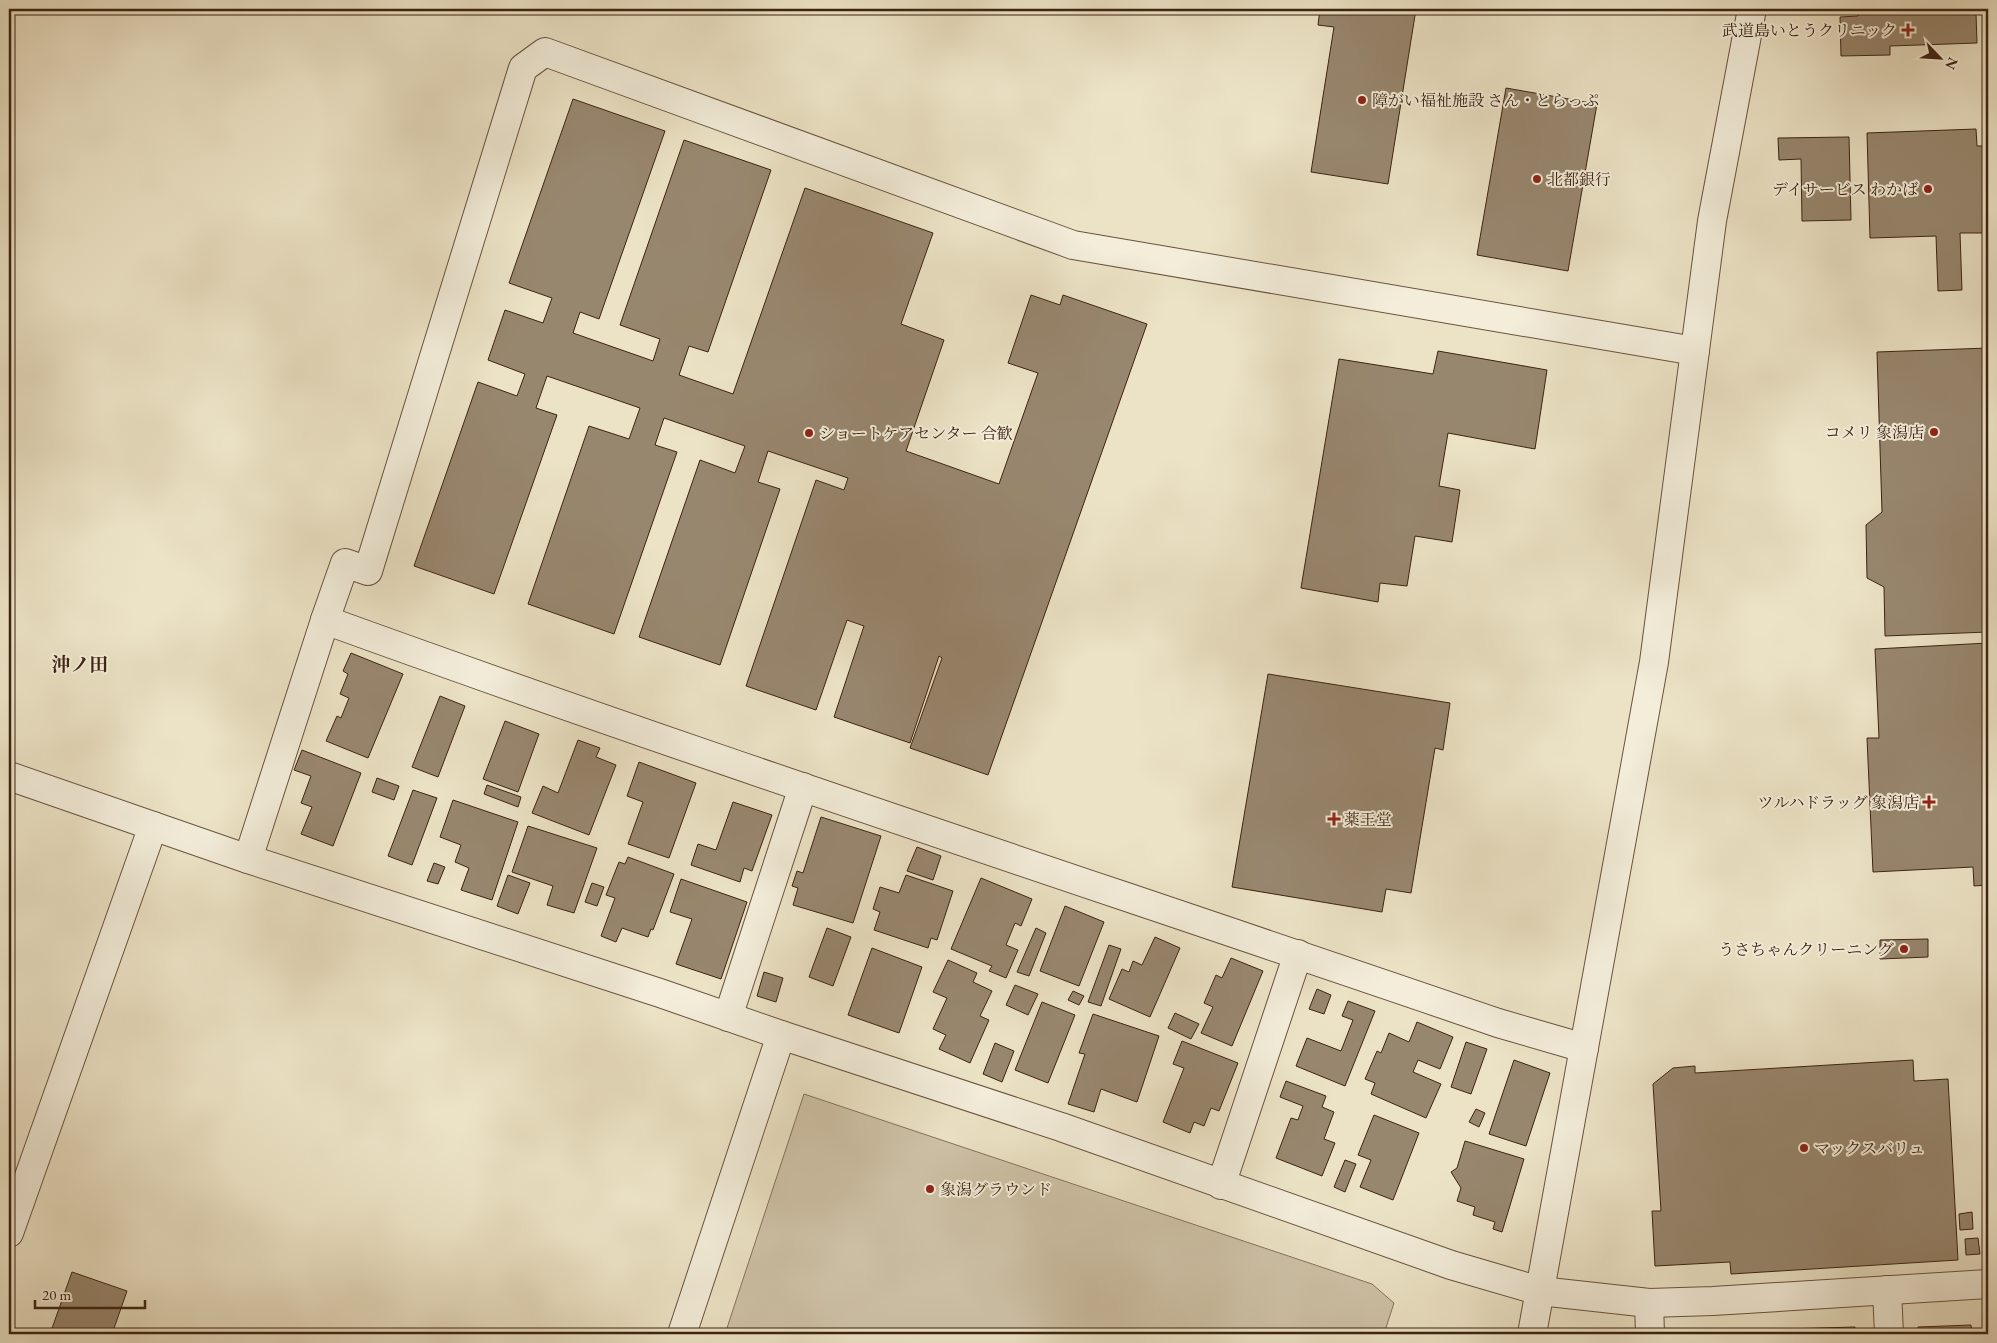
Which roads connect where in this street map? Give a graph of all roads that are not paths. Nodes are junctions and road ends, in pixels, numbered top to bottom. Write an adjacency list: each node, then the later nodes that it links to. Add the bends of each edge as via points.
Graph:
1 (1752, 9): 2 (street, via 1712,221)
2 (1695, 351): 3 (street, via 1074,245 546,52 522,68 368,571 345,563); 11 (street, via 1654,662)
3 (325, 620): 5 (street); 7 (street)
4 (9, 776): 6 (street)
5 (803, 787): 8 (street); 9 (street)
6 (153, 826): 7 (street); 13 (street)
7 (248, 859): 9 (street)
8 (1298, 954): 11 (street); 12 (street)
9 (728, 1017): 10 (street)
10 (781, 1035): 12 (street); 18 (street)
11 (1584, 1048): 16 (street)
12 (1221, 1185): 16 (street, via 1451,1265)
13 (9, 1233)
14 (1988, 1284): 15 (street)
15 (1887, 1290): 17 (street); 21 (street)
16 (1540, 1291): 17 (street); 19 (street)
17 (1649, 1303): 20 (street)
18 (682, 1334)
19 (1532, 1334)
20 (1650, 1334)
21 (1889, 1334)

